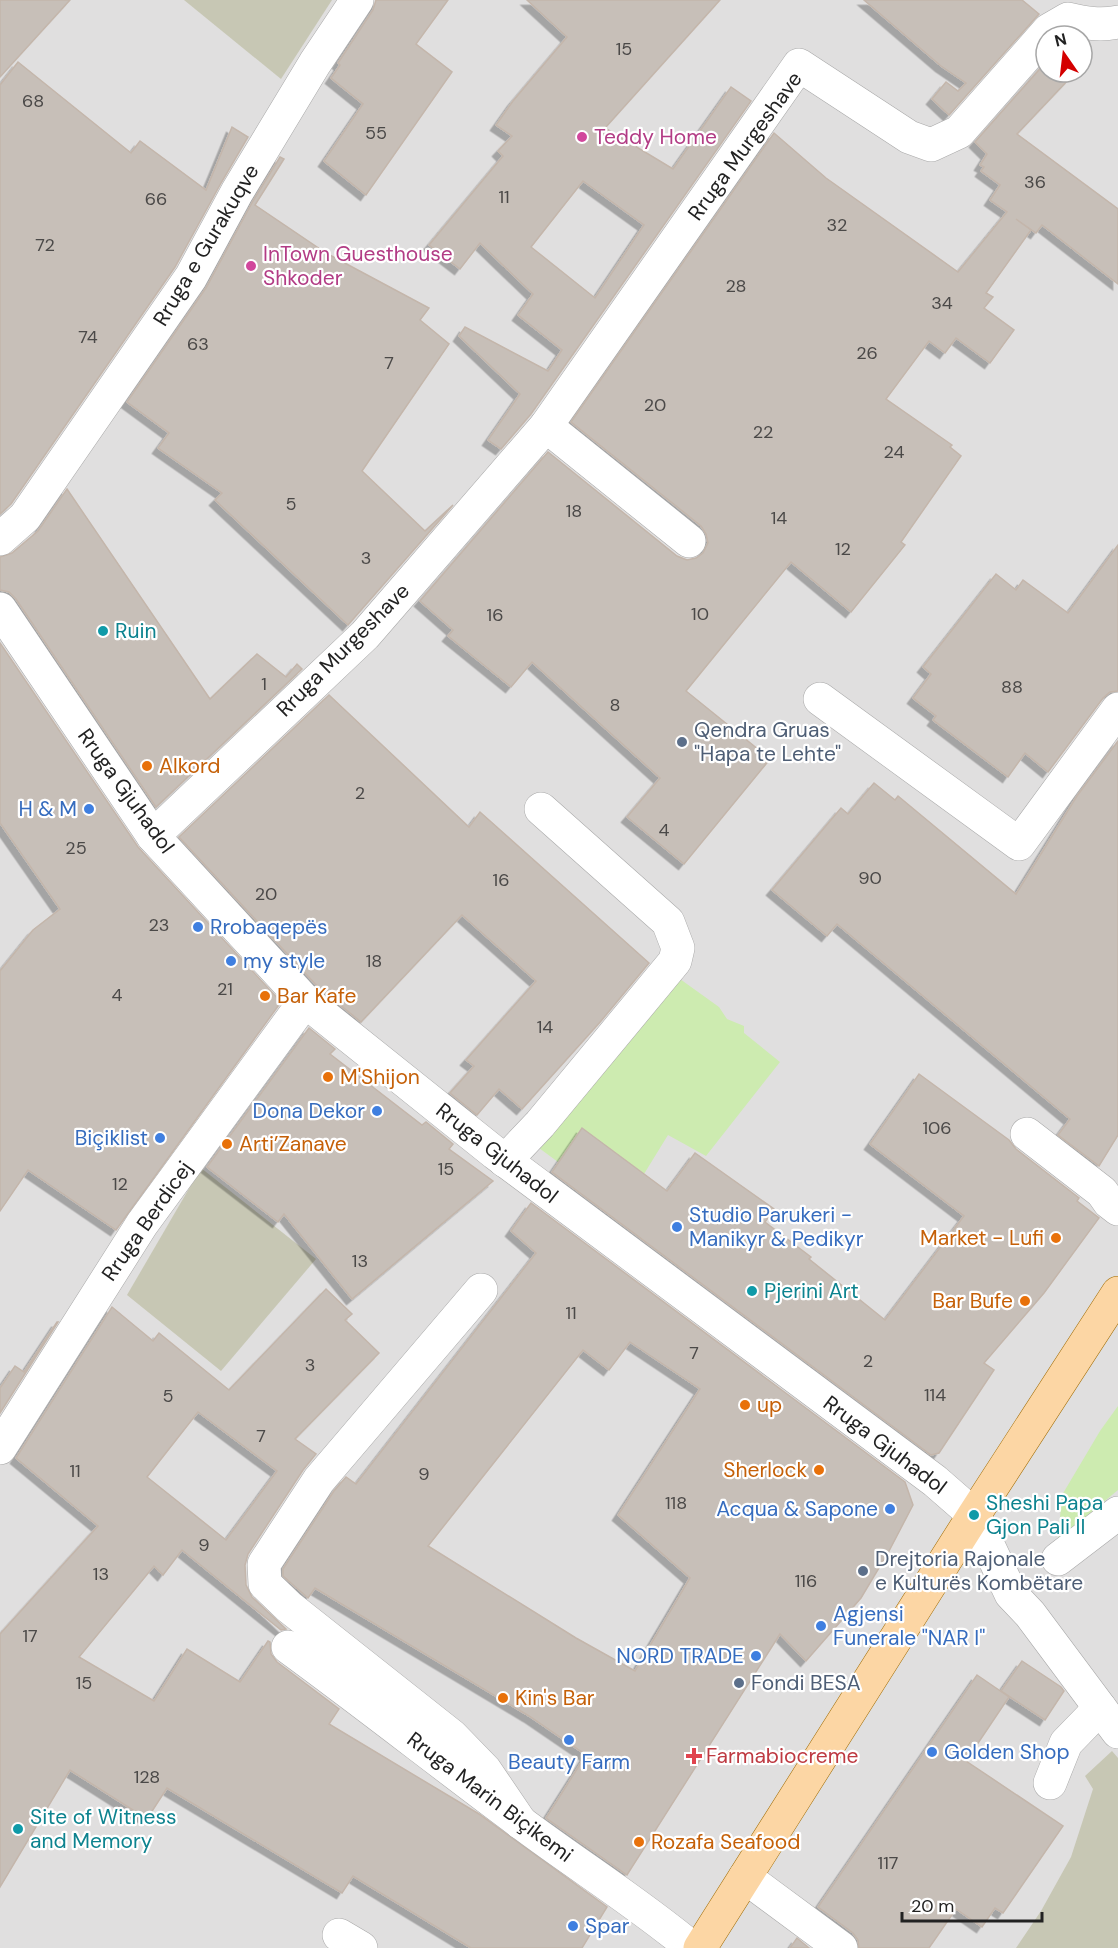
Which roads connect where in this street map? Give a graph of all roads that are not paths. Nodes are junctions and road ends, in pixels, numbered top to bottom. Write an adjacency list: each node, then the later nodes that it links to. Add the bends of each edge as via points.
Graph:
1 (357, 0): 4 (street, Rruga e Gurakuqve, via 237,192 191,277 25,517)
2 (1118, 22): 3 (street, Rruga Murgeshave, via 1088,24 1068,19 1049,30 959,132 931,145 909,137 799,65)
3 (546, 426): 5 (street); 10 (street, Rruga Murgeshave, via 364,635)
4 (0, 539)
5 (689, 541)
6 (0, 609): 10 (street, Rruga Gjuhadol)
7 (820, 699): 8 (street, via 1020,844)
8 (1118, 709)
9 (542, 809): 13 (street, via 668,922 678,948 675,962)
10 (153, 836): 11 (street, Rruga Gjuhadol)
11 (305, 1001): 13 (street, Rruga Gjuhadol); 17 (street, Rruga Berdicej, via 142,1224)
12 (1027, 1134): 14 (street)
13 (505, 1161): 19 (street, Rruga Gjuhadol, via 935,1481)
14 (1118, 1209)
15 (481, 1290): 24 (street, via 319,1480 264,1564 265,1584 452,1736 485,1770)
16 (1118, 1293): 19 (main road)
17 (0, 1448)
18 (1118, 1513): 20 (street)
19 (974, 1515): 22 (street, via 1011,1594); 25 (main road)
20 (1058, 1559)
21 (288, 1647): 24 (street, Rruga Marin Biçikemi)
22 (1109, 1720): 23 (street, via 1066,1743)
23 (1050, 1783)
24 (521, 1823): 27 (street, Rruga Marin Biçikemi)
25 (745, 1877): 26 (street); 28 (main road)
26 (829, 1939)
27 (692, 1948)
28 (700, 1948)

